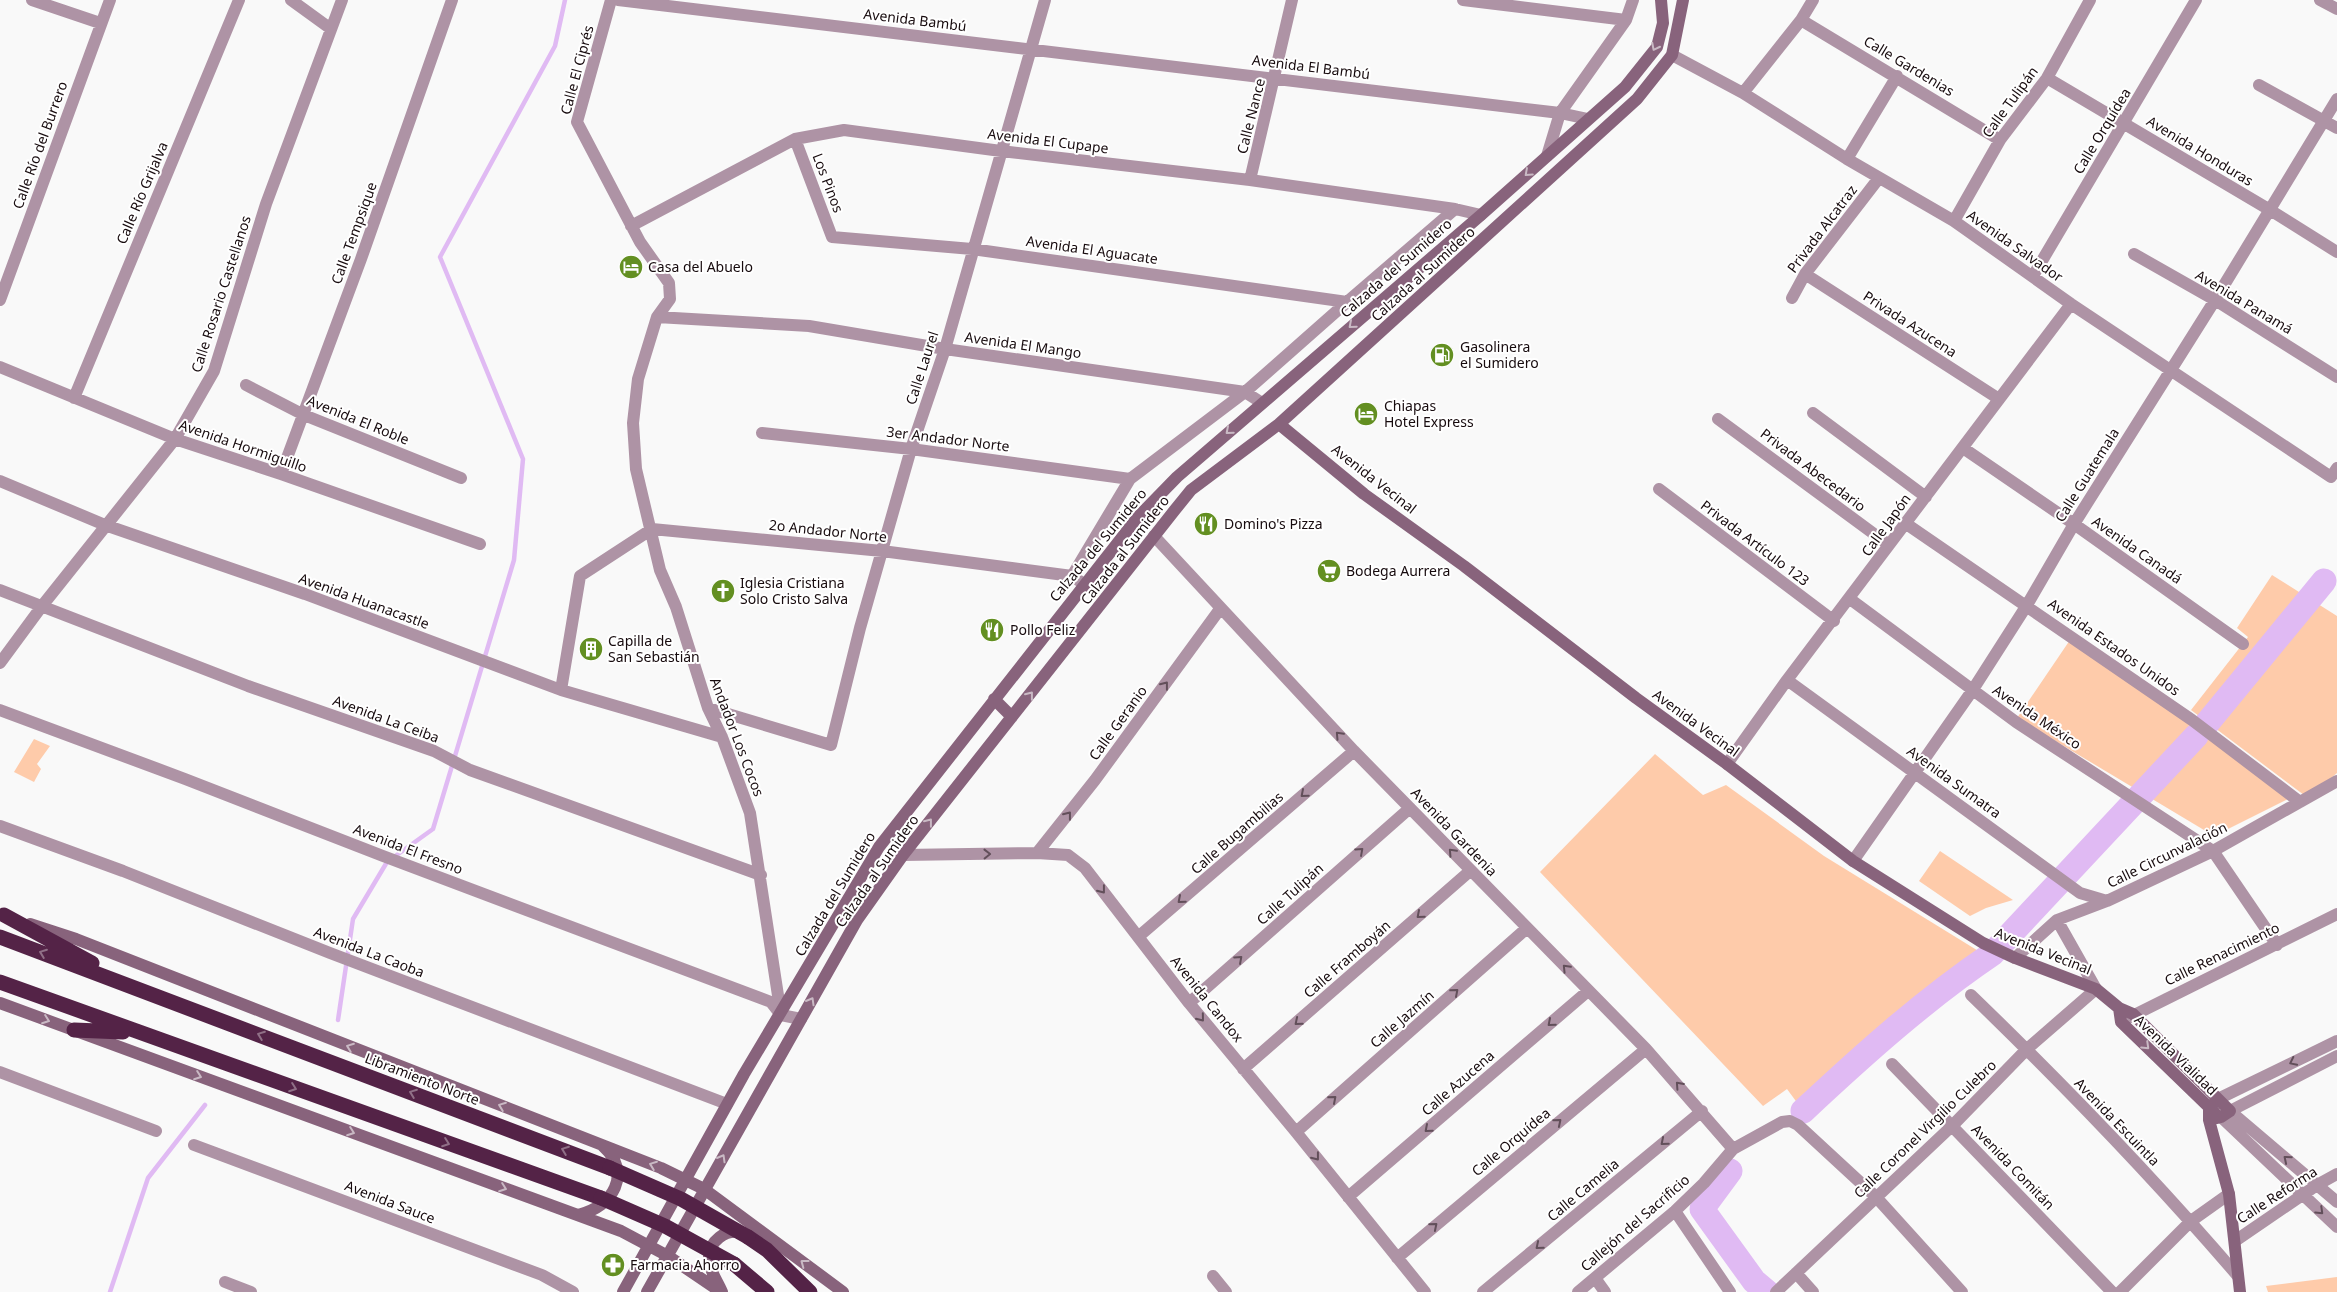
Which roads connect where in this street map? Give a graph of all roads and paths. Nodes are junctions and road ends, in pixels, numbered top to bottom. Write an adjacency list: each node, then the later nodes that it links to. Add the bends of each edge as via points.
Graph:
1 (32, 0): 22 (street)
2 (110, 0): 22 (street, Calle Río del Burrero)
3 (239, 0): 69 (street, Calle Río Grijalva)
4 (290, 0): 23 (street)
5 (342, 0): 23 (street, Calle Rosario Castellanos)
6 (452, 0): 73 (street, Calle Tempsique)
7 (611, 0): 50 (street, Calle El Ciprés, via 577,122)
8 (618, 0): 24 (street, Avenida Bambú)
9 (1045, 0): 24 (street, Calle Laurel)
10 (1292, 0): 27 (street, Calle Nance)
11 (1463, 0): 20 (street)
12 (1633, 0): 20 (street)
13 (1661, 0): 33 (main road, Calzada del Sumidero, one-way to 33, via 1663,24 1657,47 1625,88)
14 (1683, 0): 25 (main road, Calzada al Sumidero)
15 (1813, 0): 21 (street)
16 (2090, 0): 28 (street, Calle Tulipán)
17 (2196, 0): 35 (street, Calle Orquídea)
18 (2320, 0): 19 (street)
19 (2337, 9)
20 (1626, 20): 32 (street)
21 (1801, 20): 26 (street, Calle Gardenias); 30 (street)
22 (100, 23): 58 (street, Calle Río del Burrero)
23 (331, 29): 77 (street, Calle Rosario Castellanos, via 266,204 214,371)
24 (1030, 48): 27 (street, Avenida El Bambú); 39 (street, Calle Laurel)
25 (1672, 55): 30 (street, Avenida Salvador); 45 (main road, Calzada al Sumidero, via 1637,99)
26 (1897, 76): 38 (street, Calle Gardenias); 41 (street)
27 (1276, 78): 32 (street, Avenida El Bambú); 43 (street, Calle Nance)
28 (2047, 78): 35 (street, Avenida Honduras); 38 (street, Calle Tulipán)
29 (2260, 84): 34 (street)
30 (1743, 93): 41 (street, Avenida Salvador)
31 (2337, 99): 34 (street, Calle Guatemala)
32 (1560, 113): 33 (street, Avenida El Bambú); 40 (street)
33 (1588, 119): 40 (main road, Calzada del Sumidero)
34 (2325, 120): 36 (street); 47 (street, Calle Guatemala)
35 (2124, 123): 47 (street, Avenida Honduras); 56 (street, Calle Orquídea)
36 (2337, 128)
37 (795, 139): 39 (street, Avenida El Cupape, via 844,130); 50 (street, Avenida El Cupape); 51 (street, Los Pinos)
38 (2000, 140): 49 (street, Calle Tulipán)
39 (1001, 151): 43 (street, Avenida El Cupape); 52 (street, Calle Laurel)
40 (1547, 156): 44 (main road, Calzada del Sumidero, one-way to 44)
41 (1847, 159): 42 (street, Avenida Salvador)
42 (1879, 178): 49 (street, Avenida Salvador); 55 (street, Privada Alcatraz)
43 (1250, 180): 46 (street, Avenida El Cupape)
44 (1506, 193): 45 (main road); 48 (main road, Calzada del Sumidero)
45 (1520, 207): 75 (main road, Calzada al Sumidero)
46 (1455, 209): 48 (street, Avenida El Cupape); 60 (street)
47 (2270, 210): 53 (street, Avenida Honduras); 59 (street, Calle Guatemala)
48 (1481, 215): 71 (main road, Calzada del Sumidero, one-way to 71)
49 (1954, 220): 56 (street, Avenida Salvador)
50 (631, 226): 62 (street, Andador Los Cocos, via 669,283 670,299)
51 (832, 237): 52 (street, Avenida El Aguacate)
52 (972, 249): 60 (street, Avenida El Aguacate); 63 (street, Calle Laurel)
53 (2337, 252)
54 (2134, 254): 59 (street, Avenida Panamá)
55 (1805, 274): 57 (street, Privada Alcatraz); 70 (street, Privada Azucena)
56 (2033, 276): 61 (street, Avenida Salvador)
57 (1792, 298)
58 (0, 300)
59 (2215, 300): 65 (street, Calle Guatemala); 66 (street, Avenida Panamá)
60 (1347, 302): 68 (street)
61 (2072, 304): 65 (street, Avenida Salvador); 70 (street, Calle Japón)
62 (657, 316): 63 (street, Avenida El Mango, via 809,326); 90 (street, Andador Los Cocos, via 638,379 633,423 636,469)
63 (945, 349): 68 (street, Avenida El Mango); 79 (street, Calle Laurel)
64 (0, 367): 69 (street, Avenida Hormiguillo)
65 (2172, 370): 80 (street, Avenida Salvador); 88 (street, Calle Guatemala)
66 (2337, 377)
67 (246, 385): 73 (street, Avenida El Roble)
68 (1246, 392): 71 (street, Avenida El Mango); 83 (street)
69 (74, 398): 77 (street, Avenida Hormiguillo)
70 (1999, 400): 78 (street, Calle Japón)
71 (1262, 403): 96 (main road, Calzada del Sumidero, one-way to 96, via 1177,477 1138,516)
72 (1813, 413): 86 (street)
73 (304, 415): 81 (street, Calle Tempsique); 82 (street, Avenida El Roble)
74 (1718, 419): 93 (street, Privada Abecedario)
75 (1279, 424): 91 (main road, Calzada al Sumidero, via 1191,490); 114 (main road, Avenida Vecinal, via 1364,494)
76 (762, 433): 79 (street, 3er Andador Norte)
77 (175, 439): 81 (street, Avenida Hormiguillo); 89 (street, Calle Rosario Castellanos)
78 (1962, 448): 86 (street, Calle Japón); 88 (street, Avenida Canadá)
79 (911, 449): 83 (street, 3er Andador Norte); 94 (street, Calle Laurel)
80 (2334, 472)
81 (281, 474): 92 (street, Avenida Hormiguillo)
82 (461, 478)
83 (1130, 479): 95 (street)
84 (0, 481): 89 (street, Avenida Huanacastle)
85 (1659, 489): 102 (street, Privada Artículo 123)
86 (1926, 497): 87 (street, Calle Japón)
87 (1905, 524): 93 (street, Calle Japón); 99 (street, Avenida Estados Unidos)
88 (2074, 524): 99 (street, Calle Guatemala); 103 (street, Avenida Canadá)
89 (105, 525): 100 (street, Calle Rosario Castellanos); 106 (street, Avenida Huanacastle, via 305,594)
90 (652, 528): 94 (street, 2o Andador Norte); 106 (street, via 580,576); 109 (street, Andador Los Cocos, via 660,570 676,607)
91 (1154, 536): 101 (street, Avenida Gardenia); 111 (main road, Calzada al Sumidero, one-way to 91)
92 (480, 544)
93 (1889, 545): 98 (street, Calle Japón)
94 (882, 551): 95 (street, 2o Andador Norte); 109 (street, Calle Laurel, via 831,745)
95 (1072, 576): 96 (street, 2o Andador Norte)
96 (1084, 584): 108 (main road, Calzada del Sumidero)
97 (0, 590): 100 (street, Avenida La Ceiba)
98 (1850, 600): 102 (street, Calle Japón); 107 (street, Avenida México)
99 (2027, 605): 107 (street, Calle Guatemala); 117 (street, Avenida Estados Unidos, via 2236,752)
100 (42, 606): 104 (street, Calle Rosario Castellanos); 125 (street, Avenida La Ceiba, via 248,686 434,751 470,770)
101 (1220, 609): 113 (street, Avenida Gardenia, one-way to 101); 121 (street, Calle Geranio, one-way to 101, via 1095,780)
102 (1834, 620): 105 (street, Calle Japón)
103 (2244, 644)
104 (0, 663)
105 (1787, 680): 114 (street, Calle Japón); 115 (street, Avenida Sumatra)
106 (561, 690): 112 (street, Avenida Huanacastle)
107 (1972, 691): 115 (street, Calle Guatemala); 120 (street, Avenida México)
108 (994, 699): 111 (main road); 144 (main road, Calzada del Sumidero, via 879,847)
109 (708, 708): 112 (street, Andador Los Cocos)
110 (0, 710): 144 (street, Avenida El Fresno, via 771,1002)
111 (1012, 717): 122 (main road, Calzada al Sumidero, one-way to 111)
112 (722, 737): 125 (street, Andador Los Cocos, via 750,814)
113 (1354, 751): 118 (street, Avenida Gardenia); 132 (street, Calle Bugambilias, one-way to 132)
114 (1727, 764): 123 (main road, Avenida Vecinal)
115 (1914, 772): 123 (street, Calle Guatemala); 126 (street, Avenida Sumatra, via 2080,893)
116 (2335, 787): 117 (street, Calle Circunvalación)
117 (2300, 802): 120 (street, Calle Circunvalación)
118 (1410, 808): 124 (street, Avenida Gardenia, one-way to 118); 141 (street, Calle Tulipán, one-way to 118)
119 (0, 826): 156 (street, Avenida La Caoba)
120 (2213, 851): 126 (street, Calle Circunvalación); 133 (street)
121 (1037, 853): 122 (street, Avenida Candox, one-way to 121); 132 (street, Avenida Candox, one-way to 132, via 1068,855 1076,860)
122 (903, 855): 145 (main road, Calzada al Sumidero, one-way to 122, via 857,920)
123 (1853, 861): 134 (main road, Avenida Vecinal, via 1983,943)
124 (1470, 872): 130 (street, Avenida Gardenia); 154 (street, Calle Framboyán, one-way to 154)
125 (761, 875): 144 (street, Andador Los Cocos)
126 (2107, 901): 129 (street, Calle Circunvalación)
127 (2, 914): 137 (highway); 162 (main road, one-way to 127, via 76,939)
128 (2337, 914): 133 (street, Calle Renacimiento)
129 (2057, 920): 134 (street, Calle Circunvalación); 136 (street)
130 (1527, 928): 138 (street, Avenida Gardenia, one-way to 130); 161 (street, Calle Jazmín, one-way to 130)
131 (0, 936): 137 (highway, Libramiento Norte, one-way to 131)
132 (1138, 937): 141 (street, Avenida Candox)
133 (2277, 945): 143 (street, Calle Renacimiento)
134 (2014, 958): 136 (main road, Avenida Vecinal)
135 (0, 982): 148 (highway)
136 (2096, 989): 142 (main road, Avenida Vecinal); 151 (street, Calle Coronel Virgilio Culebro)
137 (144, 991): 194 (highway, Libramiento Norte, one-way to 137, bridge, via 767,1250 681,1199 610,1168)
138 (1588, 991): 150 (street, Avenida Gardenia); 172 (street, Calle Azucena, one-way to 172)
139 (1971, 995): 151 (street, Avenida Escuintla)
140 (0, 1003): 147 (main road, one-way to 147)
141 (1189, 1003): 154 (street, Avenida Candox, one-way to 154)
142 (2119, 1008): 143 (main road, Avenida Vialidad); 146 (main road, Avenida Vialidad)
143 (2133, 1014): 146 (street, Calle Renacimiento); 158 (main road, Avenida Vialidad)
144 (780, 1015): 145 (street); 156 (main road, Calzada del Sumidero)
145 (801, 1019): 168 (main road, Calzada al Sumidero, one-way to 145)
146 (2121, 1022): 158 (main road, Avenida Vialidad, one-way to 158)
147 (74, 1030): 148 (highway); 175 (main road, one-way to 175)
148 (135, 1032): 193 (highway, one-way to 193, bridge, via 601,1198 665,1226 734,1264)
149 (2337, 1041): 158 (street, one-way to 158)
150 (1646, 1049): 157 (street, Avenida Gardenia, one-way to 150); 182 (street, Calle Orquídea, one-way to 150)
151 (2027, 1049): 159 (street, Calle Coronel Virgilio Culebro); 176 (street, Avenida Escuintla)
152 (2337, 1056): 158 (street)
153 (1892, 1064): 159 (street, Avenida Comitán)
154 (1243, 1069): 161 (street, Avenida Candox)
155 (0, 1072): 160 (street)
156 (727, 1104): 166 (main road, Calzada del Sumidero)
157 (1702, 1111): 164 (street, Avenida Gardenia); 198 (street, Calle Camelia, one-way to 198)
158 (2217, 1111): 167 (street, Avenida Vialidad, one-way to 158); 169 (main road); 170 (street, Avenida Vialidad)
159 (1953, 1125): 171 (street, Calle Coronel Virgilio Culebro); 205 (street, Avenida Comitán)
160 (156, 1131)
161 (1296, 1132): 172 (street, Avenida Candox, one-way to 172)
162 (600, 1144): 166 (main road, one-way to 162); 175 (main road, via 612,1155 617,1168 616,1182 603,1205)
163 (194, 1145): 189 (street, Avenida Sauce, via 542,1275)
164 (1733, 1149): 171 (street, Callejón del Sacrificio, via 1782,1122 1790,1121); 174 (street, Callejón del Sacrificio)
165 (2337, 1174): 167 (street, Calle Reforma)
166 (685, 1180): 168 (main road); 179 (main road, Calzada del Sumidero)
167 (2317, 1185): 170 (street, Calle Reforma); 173 (street, Avenida Vialidad)
168 (704, 1189): 180 (main road); 181 (main road, Calzada al Sumidero)
169 (2229, 1194): 176 (street); 178 (main road)
170 (2303, 1195): 177 (street, Avenida Vialidad, one-way to 177); 178 (street, Calle Reforma)
171 (1876, 1197): 183 (street, Calle Coronel Virgilio Culebro); 204 (street)
172 (1348, 1198): 182 (street, Avenida Candox)
173 (2337, 1202)
174 (1675, 1211): 186 (street, Callejón del Sacrificio); 201 (street)
175 (578, 1215): 179 (main road, via 621,1230)
176 (2191, 1221): 184 (street, Avenida Escuintla); 206 (street)
177 (2337, 1227)
178 (2235, 1241): 184 (main road)
179 (650, 1245): 181 (main road); 190 (main road, Calzada del Sumidero)
180 (781, 1246): 192 (main road, via 738,1231 720,1236 714,1242 709,1260); 195 (main road, one-way to 180)
181 (668, 1256): 191 (main road, Calzada al Sumidero); 192 (main road)
182 (1397, 1258): 197 (street, Avenida Candox)
183 (1796, 1274): 202 (street, Calle Coronel Virgilio Culebro); 203 (street)
184 (2237, 1275): 207 (main road)
185 (1213, 1276): 196 (street)
186 (1595, 1278): 199 (street, Callejón del Sacrificio); 200 (street)
187 (225, 1282): 188 (street)
188 (251, 1292)
189 (573, 1292)
190 (623, 1292)
191 (646, 1292)
192 (722, 1292)
193 (767, 1292)
194 (810, 1292)
195 (842, 1292)
196 (1226, 1292)
197 (1425, 1292)
198 (1483, 1292)
199 (1578, 1292)
200 (1605, 1292)
201 (1730, 1292)
202 (1776, 1292)
203 (1813, 1292)
204 (1962, 1292)
205 (2112, 1292)
206 (2120, 1292)
207 (2240, 1292)

